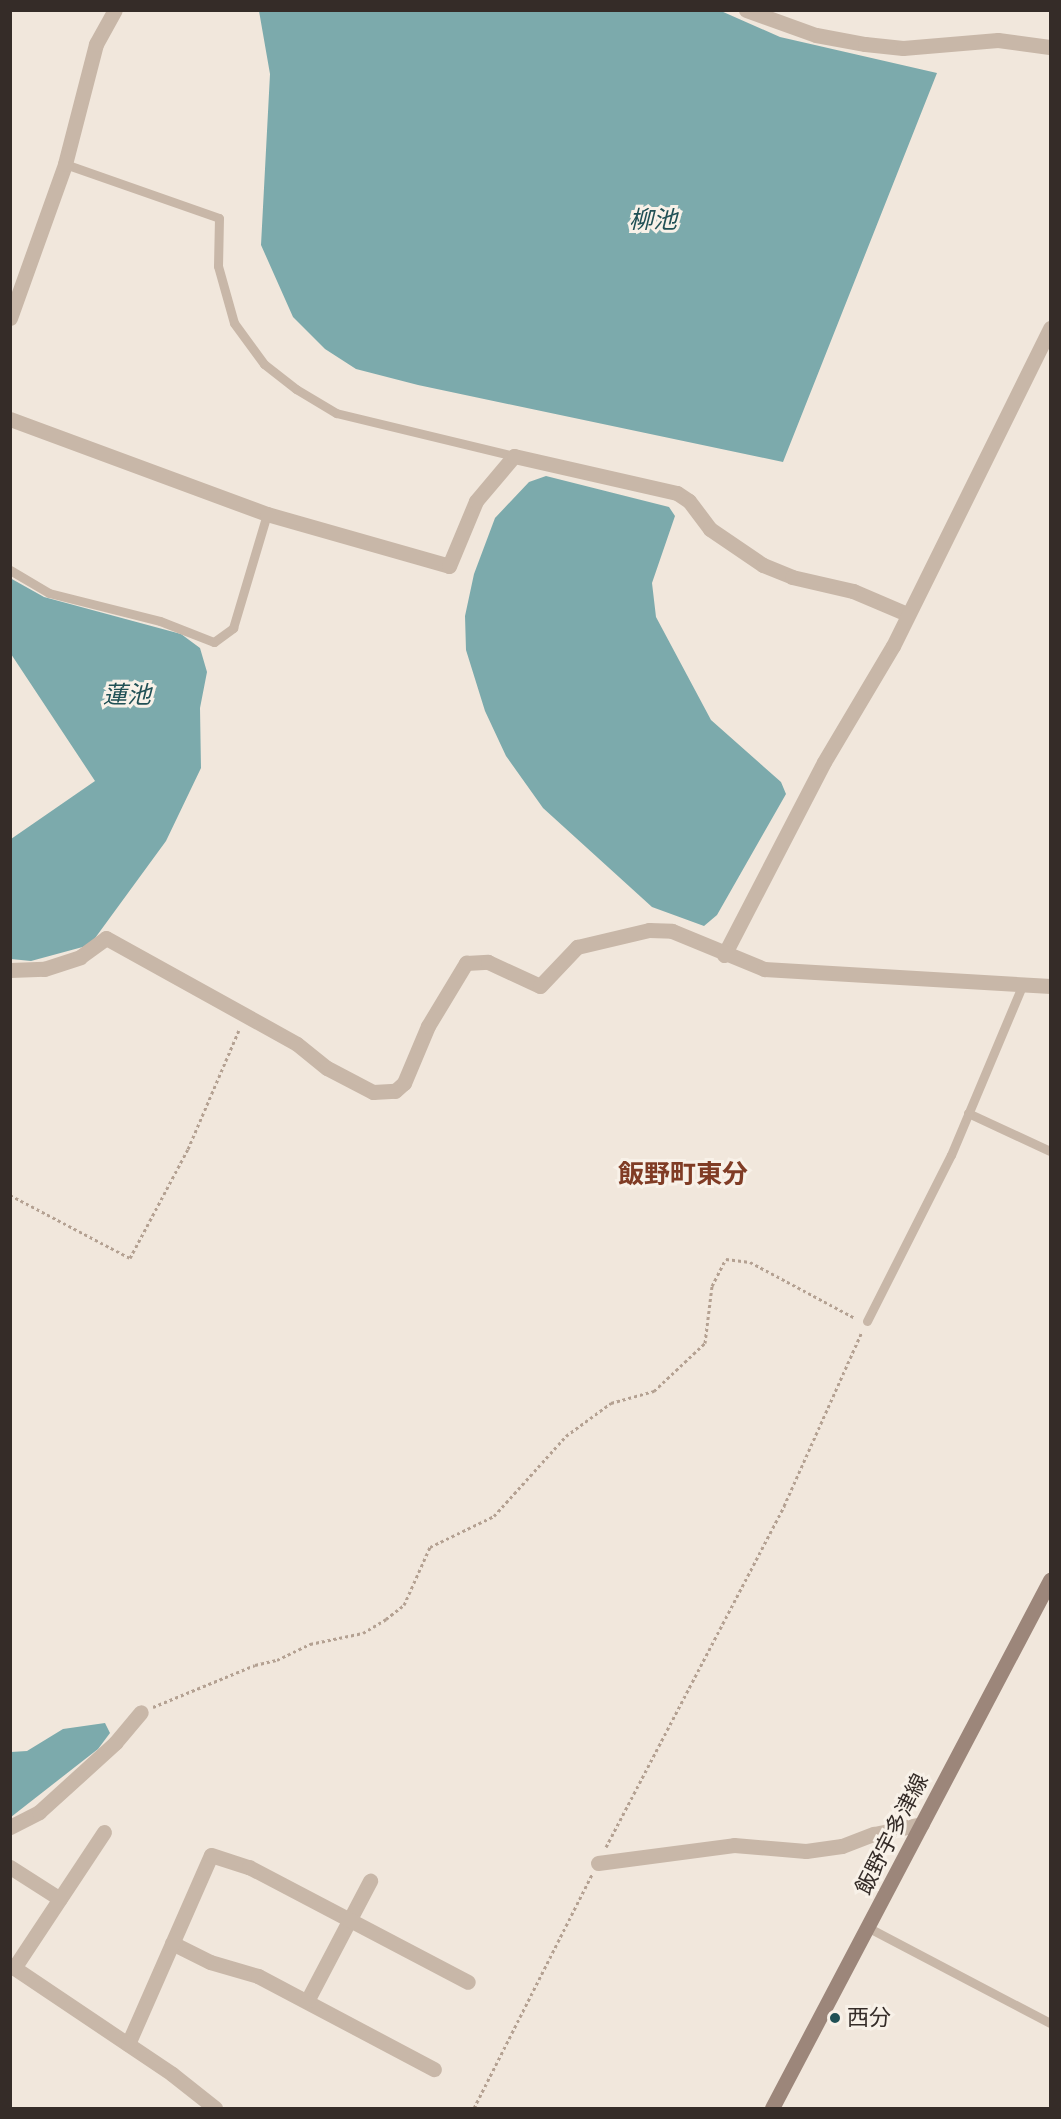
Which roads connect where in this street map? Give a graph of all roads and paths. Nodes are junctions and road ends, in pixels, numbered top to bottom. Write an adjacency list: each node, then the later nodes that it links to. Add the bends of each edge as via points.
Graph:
1 (115, 10): 4 (street, via 96,44)
2 (746, 10): 3 (street, via 816,35 865,44 903,48 998,39)
3 (1050, 47)
4 (65, 164): 5 (street); 8 (lane, via 219,218 219,266 234,323 264,364 296,389 336,413)
5 (10, 318)
6 (1050, 328): 11 (street)
7 (10, 419): 9 (street)
8 (514, 456): 9 (street, via 476,501 449,566); 11 (street, via 677,493 689,501 710,529 763,565 792,577 853,591)
9 (267, 514): 10 (lane, via 233,628 214,642 160,621 49,593)
10 (10, 570)
11 (907, 614): 12 (street)
12 (724, 955): 14 (street, via 764,969); 16 (street, via 672,931 649,930 577,947 540,986 488,962 466,963 428,1026 404,1083 395,1091 373,1092 327,1068 297,1044)
13 (10, 970): 16 (street, via 44,969 80,957 106,938)
14 (1023, 984): 15 (street); 17 (lane)
15 (1050, 986)
16 (245, 1014): 19 (path, via 188,1149 130,1258)
17 (968, 1113): 18 (lane); 20 (lane, via 951,1155)
18 (1050, 1151)
19 (10, 1195)
20 (867, 1321): 22 (path, via 848,1316 750,1262 726,1259 712,1286 705,1342 654,1391 611,1403 566,1436 494,1516 430,1547 404,1605 386,1619 363,1633 310,1644); 26 (path, via 784,1506)
21 (1050, 1580): 23 (main road, 飯野宇多津線)
22 (141, 1712): 24 (street, via 115,1743 39,1812)
23 (922, 1824): 26 (street, via 874,1834 843,1846 806,1851 734,1845); 31 (main road, 飯野宇多津線)
24 (10, 1827)
25 (104, 1832): 29 (street)
26 (598, 1863): 40 (path, via 543,1979)
27 (10, 1867): 29 (street)
28 (370, 1881): 30 (street)
29 (60, 1899): 33 (street)
30 (350, 1920): 32 (street, via 249,1867 212,1855); 34 (street); 35 (street)
31 (869, 1928): 36 (lane); 41 (main road, 飯野宇多津線)
32 (172, 1943): 35 (street, via 210,1962 258,1976); 37 (street)
33 (12, 1966): 37 (street)
34 (468, 1982)
35 (307, 2001): 38 (street)
36 (1050, 2023)
37 (128, 2044): 39 (street)
38 (434, 2069)
39 (215, 2109)
40 (474, 2109)
41 (772, 2109)

